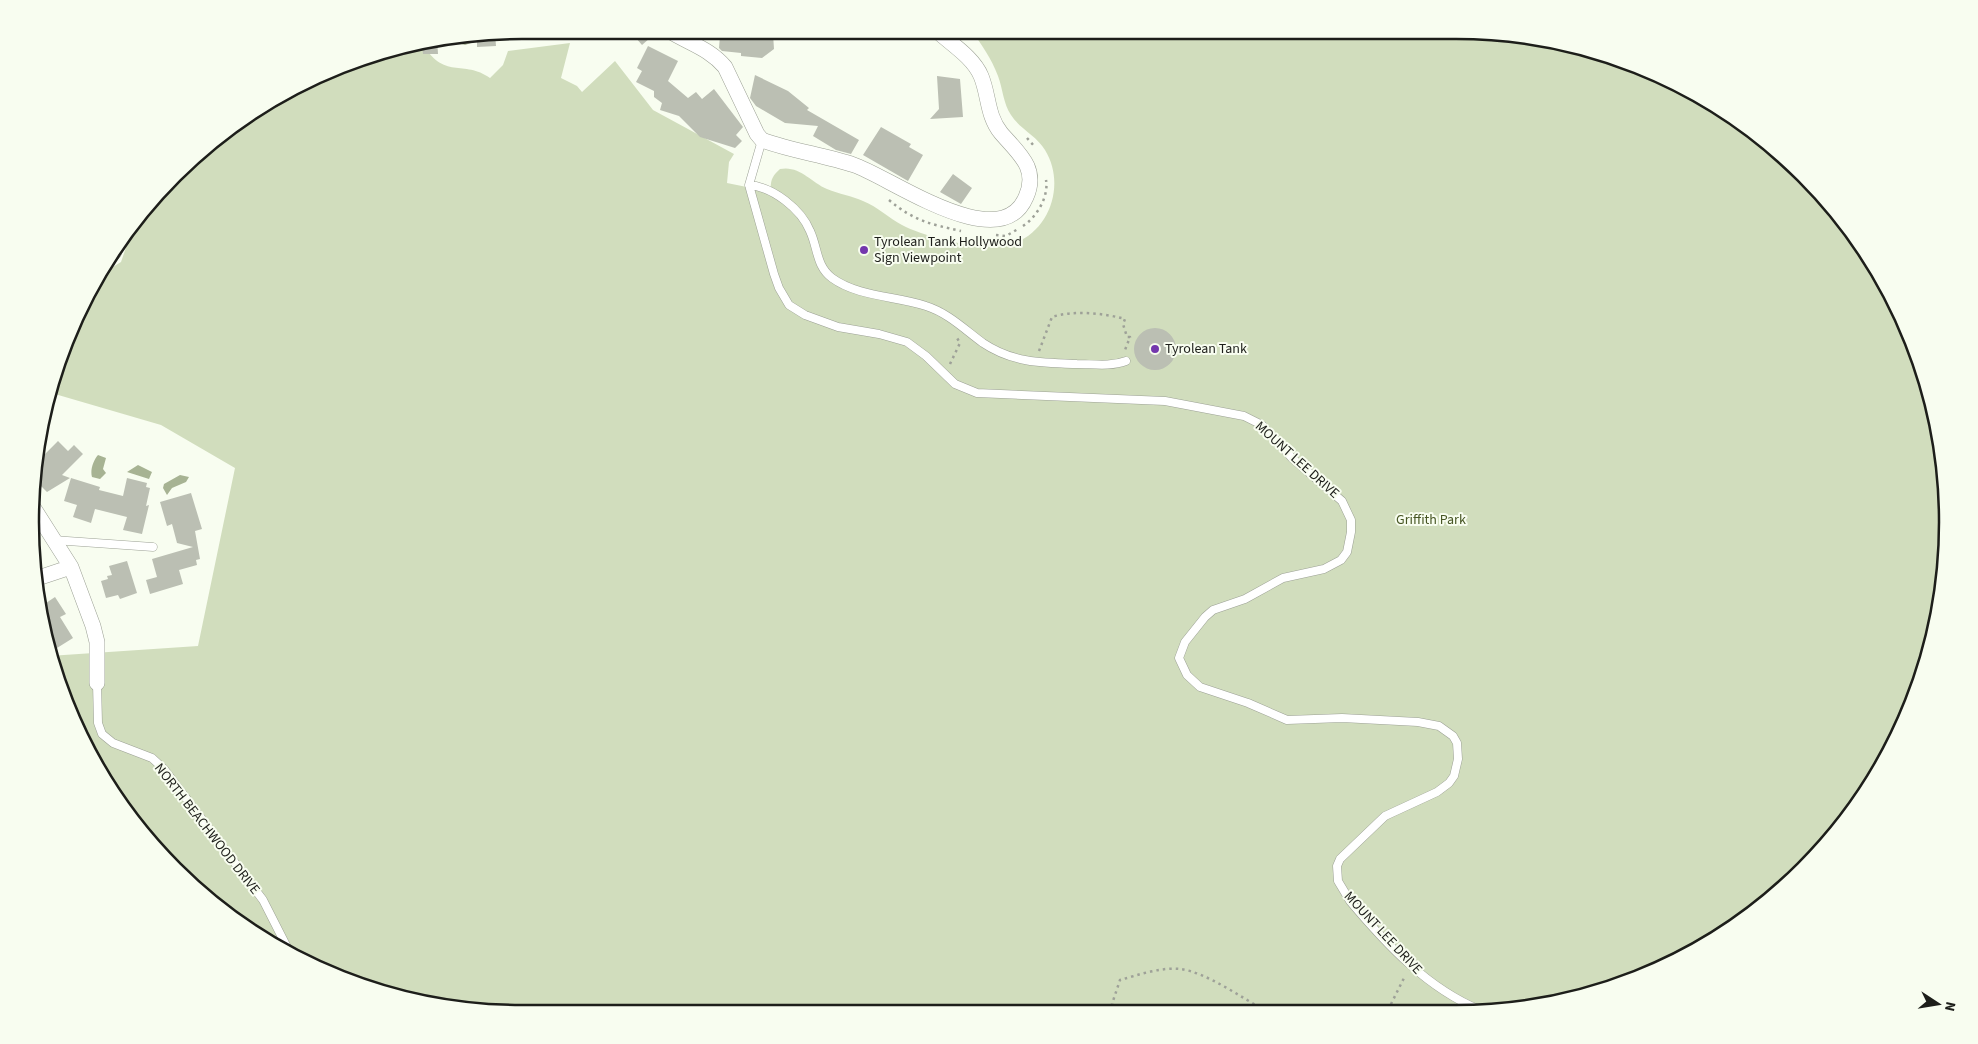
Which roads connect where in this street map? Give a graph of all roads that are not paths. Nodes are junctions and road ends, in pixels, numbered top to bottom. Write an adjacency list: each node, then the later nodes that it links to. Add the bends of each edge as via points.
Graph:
1 (685, 39): 3 (street, via 710,52 725,67)
2 (946, 39): 3 (street, via 977,68 994,124 1029,168 1028,194 1020,208 1011,214 981,219 946,209 855,165)
3 (762, 140): 4 (lane)
4 (749, 185): 5 (lane, via 767,189 789,204 810,231 822,266 833,279 850,287 939,310 999,353 1018,360 1109,365); 13 (lane, MOUNT LEE DRIVE, via 774,274 789,305 805,315 838,327 907,342 962,388 977,393 1165,401 1244,416 1262,425 1292,458 1342,501 1351,520 1351,532 1341,560 1324,568 1283,578 1213,610 1185,642 1179,658 1187,675 1200,687 1288,720 1337,718 1424,723 1439,726 1452,736 1457,743 1458,760 1449,783 1385,816 1345,852 1337,866 1338,881 1350,901 1410,965 1444,992)
5 (1126, 361)
6 (39, 517): 7 (street, NORTH BEACHWOOD DRIVE)
7 (53, 540): 8 (lane); 9 (street, NORTH BEACHWOOD DRIVE)
8 (153, 547)
9 (71, 567): 10 (street); 11 (street, NORTH BEACHWOOD DRIVE, via 97,642)
10 (42, 577)
11 (97, 683): 12 (lane, NORTH BEACHWOOD DRIVE, via 98,723 102,734 113,743 152,758 164,769 263,900)
12 (285, 944)
13 (1469, 1005)

